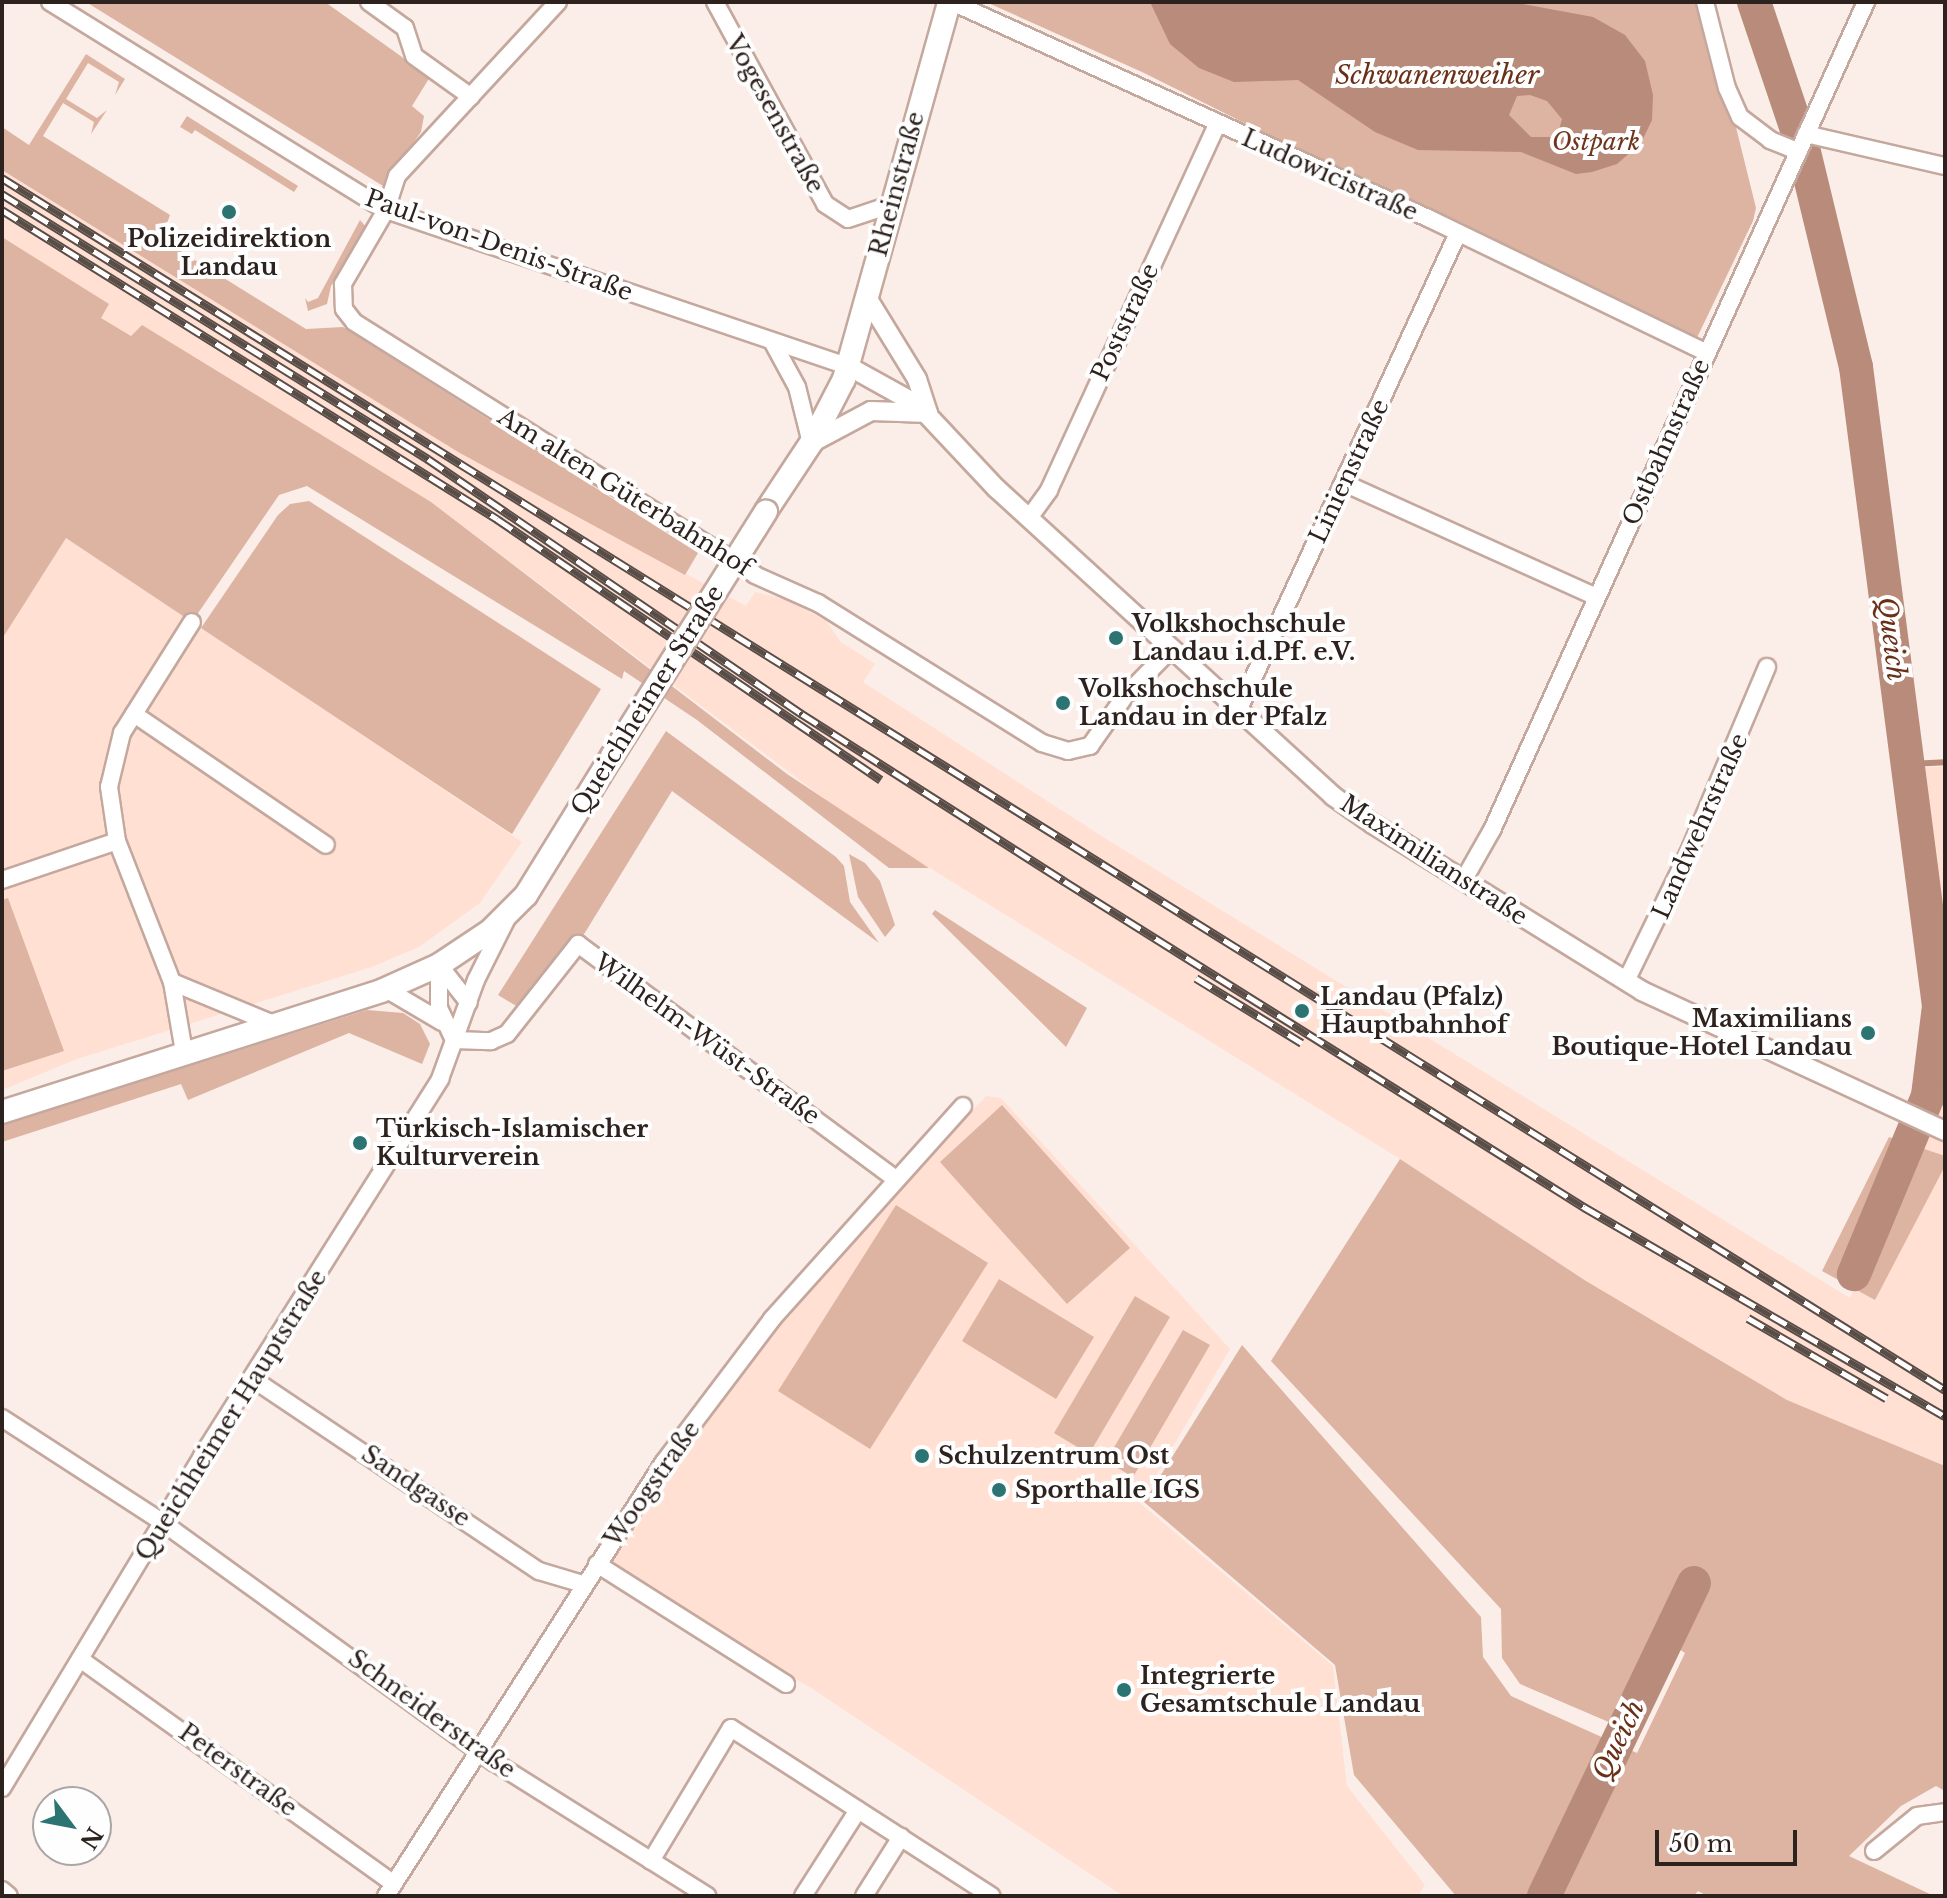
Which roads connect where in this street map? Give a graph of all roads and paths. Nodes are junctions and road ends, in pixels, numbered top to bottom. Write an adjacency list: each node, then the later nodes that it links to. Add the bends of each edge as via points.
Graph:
1 (50, 2): 14 (street, Paul-von-Denis-Straße)
2 (369, 2): 8 (street, via 405,28 414,56)
3 (558, 2): 8 (street, Am alten Güterbahnhof)
4 (715, 2): 13 (street, Vogesenstraße, via 832,211 848,219)
5 (950, 2): 9 (street, Ludowicistraße); 13 (main road, Rheinstraße)
6 (1705, 2): 11 (street, via 1740,117 1770,140)
7 (1866, 2): 10 (street, Ostbahnstraße)
8 (471, 97): 14 (street, Am alten Güterbahnhof, via 397,176)
9 (1217, 124): 15 (street, Ludowicistraße); 23 (street, Poststraße, via 1049,490)
10 (1806, 134): 11 (street, Ostbahnstraße); 12 (street)
11 (1799, 152): 18 (street, Ostbahnstraße)
12 (1945, 166)
13 (890, 205): 16 (main road, Rheinstraße)
14 (386, 210): 17 (street, Paul-von-Denis-Straße); 26 (street, Am alten Güterbahnhof, via 342,291 348,316 365,330 755,575 818,603 1042,743 1077,752 1094,743 1125,696)
15 (1458, 233): 18 (street, Ludowicistraße); 22 (street, Linienstraße)
16 (866, 296): 19 (main road, Rheinstraße); 20 (street, Maximilianstraße, via 917,379)
17 (773, 343): 19 (street, Paul-von-Denis-Straße); 21 (street, via 797,387)
18 (1707, 353): 24 (street, Ostbahnstraße)
19 (848, 366): 20 (street, Maximilianstraße, via 887,384); 21 (main road, Queichheimer Straße)
20 (928, 413): 21 (street, via 871,411); 23 (street, Maximilianstraße)
21 (811, 443): 34 (main road, Queichheimer Straße, bridge)
22 (1344, 483): 24 (street); 28 (street, Linienstraße)
23 (1029, 518): 26 (street, Maximilianstraße)
24 (1596, 597): 33 (street, Ostbahnstraße, via 1492,830)
25 (192, 622): 29 (street)
26 (1172, 648): 28 (street, Maximilianstraße)
27 (1767, 667): 36 (street, Landwehrstraße)
28 (1239, 709): 33 (street, Maximilianstraße, via 1333,796)
29 (134, 714): 30 (street, via 110,767 109,805); 31 (street)
30 (117, 841): 32 (street); 37 (street)
31 (326, 845)
32 (2, 880)
33 (1463, 881): 36 (street, Maximilianstraße)
34 (509, 914): 35 (main road, Queichheimer Straße); 39 (street, Queichheimer Hauptstraße)
35 (439, 965): 38 (main road, Queichheimer Straße); 39 (street); 40 (street)
36 (1626, 981): 46 (street, Maximilianstraße, via 1893,1111)
37 (172, 982): 41 (street); 43 (street)
38 (386, 989): 40 (street); 41 (main road, Queichheimer Straße)
39 (469, 1003): 42 (street, Queichheimer Hauptstraße)
40 (442, 1022): 42 (street)
41 (271, 1023): 43 (main road, Queichheimer Straße)
42 (454, 1040): 47 (street, Wilhelm-Wüst-Straße, via 491,1041 507,1034 578,944); 48 (street, Queichheimer Hauptstraße, via 440,1079)
43 (184, 1052): 45 (main road, Queichheimer Straße)
44 (963, 1106): 47 (street, Woogstraße)
45 (2, 1112)
46 (1945, 1131)
47 (894, 1178): 51 (street, Woogstraße, via 772,1319 664,1462)
48 (253, 1379): 50 (street, Queichheimer Hauptstraße); 52 (street, Sandgasse, via 539,1571)
49 (2, 1418): 50 (street, Schneiderstraße)
50 (162, 1522): 53 (street, Queichheimer Hauptstraße); 55 (street, Schneiderstraße)
51 (597, 1564): 52 (street, Woogstraße); 54 (street)
52 (583, 1584): 55 (street, Woogstraße)
53 (80, 1659): 56 (street, Queichheimer Hauptstraße); 63 (street, Peterstraße)
54 (786, 1684)
55 (480, 1750): 61 (street, Schneiderstraße); 63 (street, Woogstraße)
56 (2, 1788)
57 (858, 1810): 59 (street); 61 (street, via 731,1728); 66 (street)
58 (1945, 1812): 60 (street, via 1917,1816)
59 (901, 1837): 67 (street); 68 (street)
60 (1874, 1851)
61 (651, 1861): 65 (street, Schneiderstraße)
62 (2, 1890): 64 (street)
63 (390, 1890)
64 (9, 1896)
65 (708, 1896)
66 (803, 1896)
67 (864, 1896)
68 (992, 1896)

